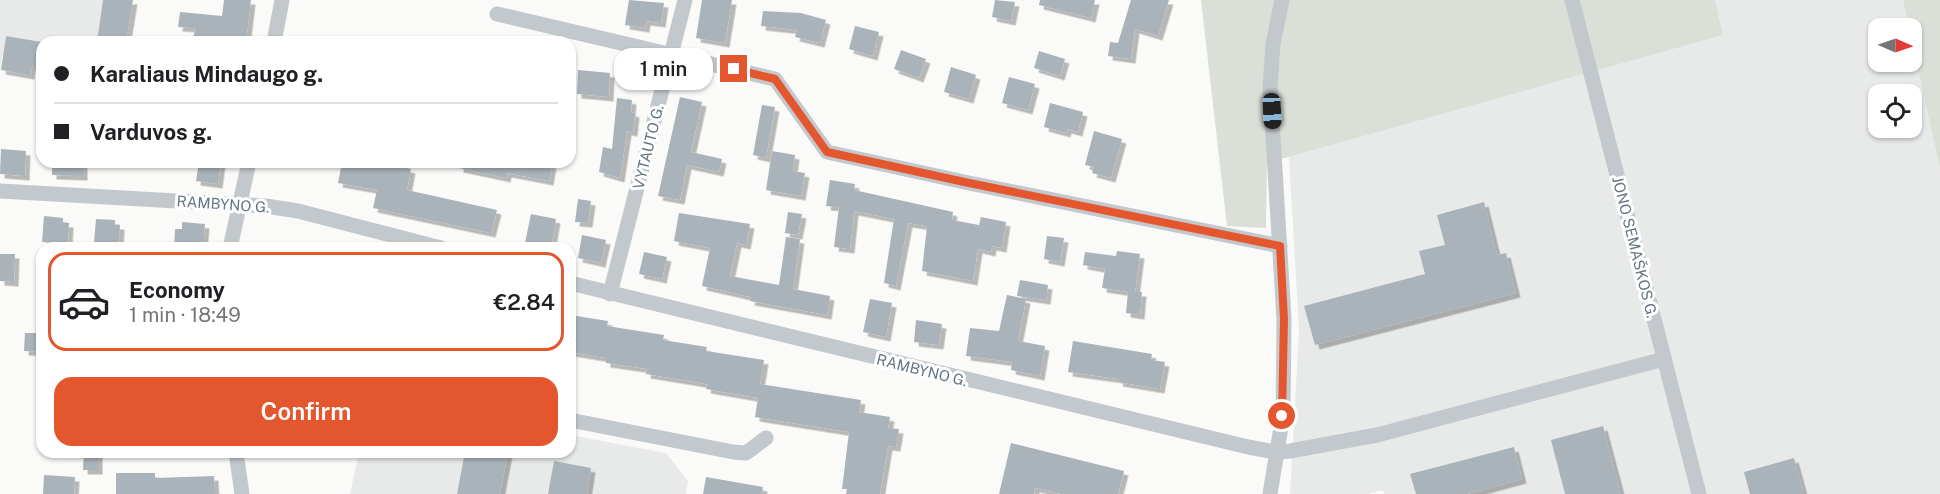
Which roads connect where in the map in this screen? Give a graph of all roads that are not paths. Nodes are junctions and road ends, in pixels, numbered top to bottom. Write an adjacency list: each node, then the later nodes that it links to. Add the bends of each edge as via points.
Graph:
1 (282, 0): 6 (street)
2 (685, 0): 7 (street, VYTAUTO G.)
3 (1282, 0): 13 (street, via 1270,87)
4 (1572, 0): 16 (street, JONO SEMAŠKOS G.)
5 (497, 14): 7 (street)
6 (275, 36)
7 (672, 54): 13 (street, via 775,79 827,152); 15 (street, VYTAUTO G.)
8 (248, 168): 10 (street)
9 (0, 191): 10 (street, RAMBYNO G.)
10 (241, 203): 11 (street); 12 (street, RAMBYNO G., via 298,211)
11 (231, 242)
12 (418, 242)
13 (1280, 246): 19 (street, via 1284,319 1282,416)
14 (576, 285): 15 (street, RAMBYNO G.)
15 (610, 294): 19 (street, RAMBYNO G.)
16 (1664, 359): 19 (street, RAMBYNO G., via 1377,435); 23 (street, JONO SEMAŠKOS G.)
17 (576, 421): 18 (street, via 733,452 747,453)
18 (766, 438)
19 (1276, 452): 22 (street)
20 (237, 458): 21 (street)
21 (242, 494)
22 (1270, 494)
23 (1699, 494)

